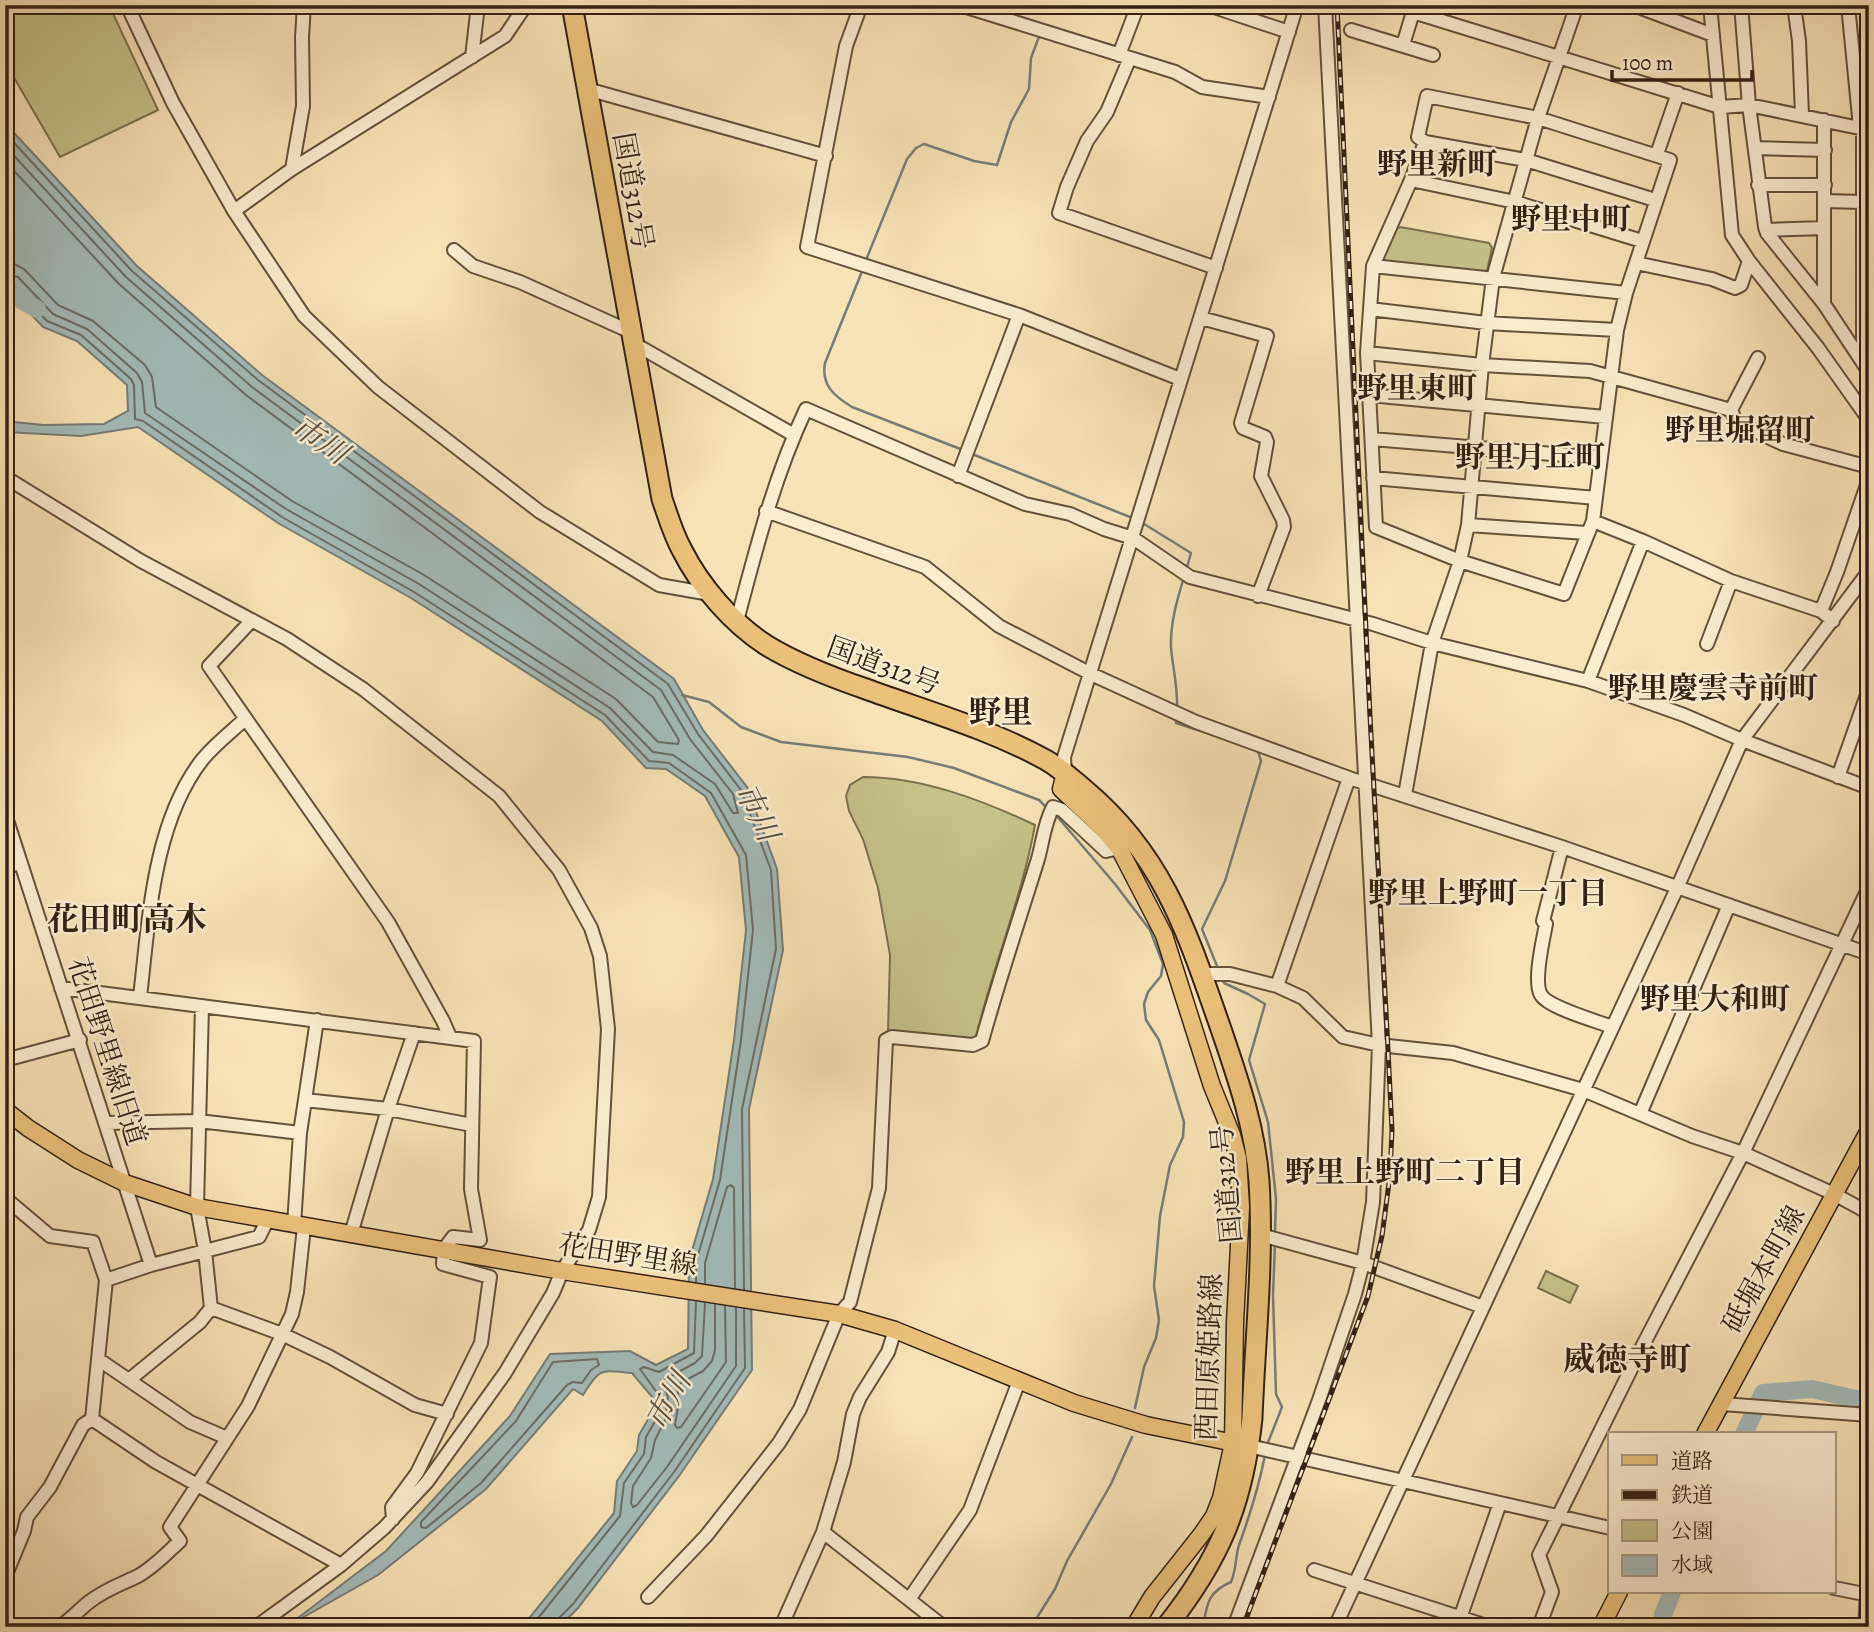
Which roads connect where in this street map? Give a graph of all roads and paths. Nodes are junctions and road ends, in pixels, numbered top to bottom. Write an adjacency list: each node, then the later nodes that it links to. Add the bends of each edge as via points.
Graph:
1 (127, 5): 49 (street, via 173,103)
2 (304, 5): 41 (street, via 303,106)
3 (478, 5): 24 (street)
4 (526, 5): 24 (street, via 505,36)
5 (572, 5): 26 (highway, 国道312号)
6 (861, 5): 39 (street, via 846,46)
7 (960, 5): 25 (street)
8 (1138, 5): 25 (street)
9 (1208, 5): 19 (street)
10 (1297, 5): 19 (street)
11 (1325, 5): 103 (street)
12 (1577, 5): 23 (street)
13 (1633, 5): 20 (street)
14 (1710, 5): 20 (street)
15 (1741, 5): 29 (street)
16 (1794, 5): 31 (street)
17 (1848, 5): 34 (street)
18 (1351, 30): 21 (street)
19 (1289, 32): 28 (street)
20 (1713, 35): 30 (street)
21 (1403, 45): 22 (street); 23 (street, via 1413,12)
22 (1433, 55)
23 (1558, 56): 27 (street); 32 (street)
24 (472, 57): 41 (street)
25 (1124, 57): 28 (street, via 1175,72 1202,87); 58 (street, via 1107,112 1087,141 1059,213)
26 (587, 89): 39 (street); 67 (highway, 国道312号)
27 (1678, 93): 30 (street); 38 (street)
28 (1269, 97): 58 (street)
29 (1749, 105): 30 (street); 31 (street); 36 (street)
30 (1720, 107): 55 (street, via 1732,235)
31 (1802, 115): 33 (street)
32 (1538, 118): 35 (street, via 1427,96 1418,137); 38 (street); 40 (street)
33 (1824, 120): 34 (street); 37 (street)
34 (1864, 128): 48 (street)
35 (1425, 142): 40 (street); 42 (street)
36 (1755, 148): 37 (street); 43 (street)
37 (1825, 150): 44 (street)
38 (1657, 154): 45 (street, via 1670,160)
39 (826, 156): 63 (street, via 807,247)
40 (1526, 160): 45 (street); 47 (street)
41 (292, 169): 49 (street)
42 (1411, 180): 47 (street); 57 (street)
43 (1758, 185): 44 (street); 52 (street)
44 (1825, 185): 46 (street)
45 (1655, 200): 53 (street)
46 (1825, 201): 48 (street); 51 (street)
47 (1515, 202): 53 (street); 59 (street)
48 (1863, 202): 50 (street)
49 (234, 211): 98 (street, via 304,316 378,387 540,512 659,585)
50 (1866, 224): 71 (street)
51 (1824, 228): 52 (street); 61 (street)
52 (1766, 230): 61 (street)
53 (1642, 241): 56 (street)
54 (454, 250): 67 (street, via 473,266 520,282)
55 (1749, 261): 56 (street, via 1741,285 1735,288); 78 (street)
56 (1636, 263): 60 (street)
57 (1373, 266): 59 (street); 62 (street)
58 (1216, 268): 64 (street)
59 (1493, 278): 60 (street); 65 (street)
60 (1626, 293): 66 (street)
61 (1824, 304): 71 (street)
62 (1370, 309): 65 (street); 68 (street)
63 (1019, 315): 73 (street); 84 (street)
64 (1201, 318): 73 (street); 99 (street, via 1267,336 1241,423 1243,429 1265,437 1261,476 1284,527)
65 (1486, 323): 66 (street); 70 (street)
66 (1617, 330): 72 (street)
67 (632, 338): 79 (street); 98 (highway, 国道312号, via 662,499 682,551)
68 (1367, 353): 70 (street); 74 (street)
69 (1758, 358): 76 (street)
70 (1482, 365): 72 (street, via 1590,371); 75 (street)
71 (1866, 368)
72 (1612, 377): 76 (street); 77 (street)
73 (1181, 379): 93 (street)
74 (1369, 395): 75 (street); 80 (street)
75 (1479, 406): 77 (street); 81 (street)
76 (1731, 410): 83 (street, via 1736,422 1783,444)
77 (1605, 417): 82 (street)
78 (1869, 421)
79 (793, 435): 84 (street, via 806,410); 90 (street)
80 (1372, 439): 81 (street); 86 (street)
81 (1475, 447): 82 (street); 88 (street)
82 (1601, 458): 89 (street)
83 (1869, 467)
84 (958, 476): 93 (street, via 1025,504 1070,514)
85 (5, 477): 101 (street, via 141,561)
86 (1373, 478): 88 (street); 95 (street, via 1376,527)
87 (1869, 479): 100 (street, via 1860,523)
88 (1473, 487): 89 (street); 91 (street)
89 (1596, 498): 92 (street)
90 (766, 511): 102 (street); 107 (street, via 925,567 988,618)
91 (1468, 526): 92 (street); 95 (street)
92 (1590, 527): 94 (street); 95 (street, via 1564,594)
93 (1133, 538): 99 (street, via 1190,577); 107 (street)
94 (1643, 541): 97 (street); 108 (street)
95 (1460, 561): 105 (street)
96 (1869, 571): 104 (street)
97 (1731, 582): 100 (street); 106 (street)
98 (710, 594): 102 (highway, 国道312号)
99 (1258, 596): 103 (street)
100 (1821, 611): 104 (street)
101 (252, 620): 110 (street, via 209,666); 164 (street, via 363,689 499,796 559,870 591,928 600,956 608,1029 599,1197)
102 (737, 621): 112 (highway, 国道312号, via 762,643 823,674 1002,738)
103 (1356, 621): 105 (street); 115 (street)
104 (1833, 621): 111 (street)
105 (1432, 643): 108 (street); 117 (street)
106 (1707, 644)
107 (1091, 674): 112 (street, via 1064,757); 114 (street, via 1196,722)
108 (1588, 681): 111 (street)
109 (1869, 689): 113 (street)
110 (245, 719): 131 (street, via 204,758 169,824 152,897); 136 (street, via 388,922)
111 (1742, 740): 113 (street); 123 (street)
112 (1065, 773): 120 (main road, 西田原姫路線, via 1061,789); 128 (highway, 国道312号, via 1110,811 1156,869)
113 (1838, 777): 116 (street)
114 (1349, 778): 115 (street); 129 (street)
115 (1365, 783): 117 (street); 138 (street)
116 (1869, 788)
117 (1405, 795): 119 (street)
118 (5, 814): 121 (street, 花田野里線旧道)
119 (1563, 847): 123 (street); 134 (street, via 1543,921 1540,995)
120 (1119, 848): 168 (street, via 1105,851 1062,810 1053,807 982,1041 973,1045 886,1040 878,1188 850,1302); 180 (main road, 西田原姫路線, via 1164,935 1238,1158 1241,1207 1235,1323)
121 (21, 863): 122 (street); 130 (street, 花田野里線旧道)
122 (5, 867)
123 (1678, 886): 125 (street); 134 (street)
124 (1869, 887): 126 (street)
125 (1729, 905): 126 (street); 144 (street)
126 (1841, 945): 127 (street); 150 (street)
127 (1869, 954)
128 (1202, 974): 129 (street, via 1230,974); 159 (highway, 国道312号, via 1247,1104 1259,1180)
129 (1277, 986): 138 (street, via 1303,998 1343,1037)
130 (61, 988): 131 (street); 137 (street, 花田野里線旧道)
131 (140, 997): 132 (street)
132 (202, 1006): 133 (street); 145 (street)
133 (317, 1020): 135 (street); 141 (street)
134 (1612, 1027): 140 (street)
135 (414, 1033): 136 (street); 142 (street)
136 (450, 1037): 147 (street, via 474,1041)
137 (80, 1040): 139 (street); 146 (street, 花田野里線旧道)
138 (1379, 1045): 140 (street, via 1453,1052); 162 (street, via 1373,1202)
139 (5, 1060)
140 (1583, 1090): 144 (street); 166 (street)
141 (305, 1100): 142 (street); 149 (street)
142 (388, 1109): 147 (street); 158 (street)
143 (5, 1110): 151 (main road, 花田野里線, via 78,1160)
144 (1640, 1114): 150 (street)
145 (198, 1121): 146 (street); 149 (street); 154 (street)
146 (106, 1123): 151 (street, 花田野里線旧道)
147 (472, 1125): 160 (street, via 471,1189 480,1240 453,1237)
148 (1869, 1130): 152 (main road, 砥堀本町線)
149 (300, 1133): 157 (street)
150 (1743, 1153): 152 (street); 185 (street)
151 (125, 1183): 154 (main road, 花田野里線); 163 (street, 花田野里線旧道)
152 (1834, 1194): 155 (street); 174 (main road, 砥堀本町線)
153 (5, 1198): 165 (street, via 50,1236 93,1242)
154 (197, 1207): 156 (main road, 花田野里線); 161 (street)
155 (1869, 1213)
156 (267, 1221): 157 (main road, 花田野里線); 161 (street, via 259,1237)
157 (299, 1226): 158 (main road, 花田野里線); 170 (street, via 298,1292)
158 (351, 1234): 160 (main road, 花田野里線)
159 (1261, 1235): 162 (street); 180 (highway, 国道312号)
160 (444, 1249): 164 (main road, 花田野里線); 175 (street, via 443,1264 490,1277 481,1343)
161 (205, 1251): 163 (street); 167 (street)
162 (1363, 1263): 166 (street); 181 (street)
163 (151, 1265): 165 (street)
164 (568, 1272): 168 (main road, 花田野里線); 186 (street, via 505,1373 427,1482)
165 (106, 1280): 171 (street)
166 (1483, 1307): 182 (street)
167 (211, 1308): 170 (street); 172 (street)
168 (834, 1313): 169 (main road, 花田野里線); 196 (street, via 800,1409 779,1443 706,1536)
169 (895, 1330): 173 (main road, 花田野里線); 188 (street, via 888,1352 853,1414)
170 (282, 1334): 175 (street, via 415,1405); 179 (street)
171 (98, 1359): 172 (street); 177 (street)
172 (129, 1380): 179 (street, via 190,1422)
173 (1019, 1381): 180 (main road, 花田野里線, via 1146,1425); 197 (street, via 970,1510)
174 (1722, 1404): 176 (street); 178 (main road, 砥堀本町線)
175 (447, 1414): 186 (street, via 417,1473 392,1507)
176 (1869, 1415)
177 (92, 1419): 183 (street); 191 (street, via 83,1425 50,1487 27,1517)
178 (1706, 1432)
179 (228, 1438): 183 (street)
180 (1241, 1445): 181 (street); 203 (main road, 西田原姫路線, via 1214,1516); 204 (highway, 国道312号, via 1237,1505 1194,1592)
181 (1297, 1458): 182 (street); 205 (street)
182 (1402, 1482): 184 (street); 192 (street)
183 (198, 1486): 189 (street); 199 (street, via 170,1527 180,1541 148,1569 89,1602)
184 (1500, 1503): 185 (street); 198 (street)
185 (1558, 1515): 187 (street); 208 (street, via 1539,1555 1552,1592)
186 (393, 1519): 189 (street)
187 (1608, 1528)
188 (823, 1532): 197 (street); 201 (street)
189 (341, 1565): 200 (street)
190 (1314, 1570): 192 (street)
191 (5, 1577)
192 (1355, 1584): 198 (street); 206 (street)
193 (1836, 1588): 195 (street)
194 (1618, 1594): 209 (main road)
195 (1868, 1595): 210 (street)
196 (648, 1597)
197 (910, 1598): 202 (street)
198 (1458, 1622): 207 (street)
199 (60, 1627)
200 (256, 1627)
201 (781, 1627)
202 (944, 1627)
203 (1134, 1627)
204 (1166, 1627)
205 (1234, 1627)
206 (1335, 1627)
207 (1490, 1627)
208 (1539, 1627)
209 (1601, 1627)
210 (1865, 1627)

